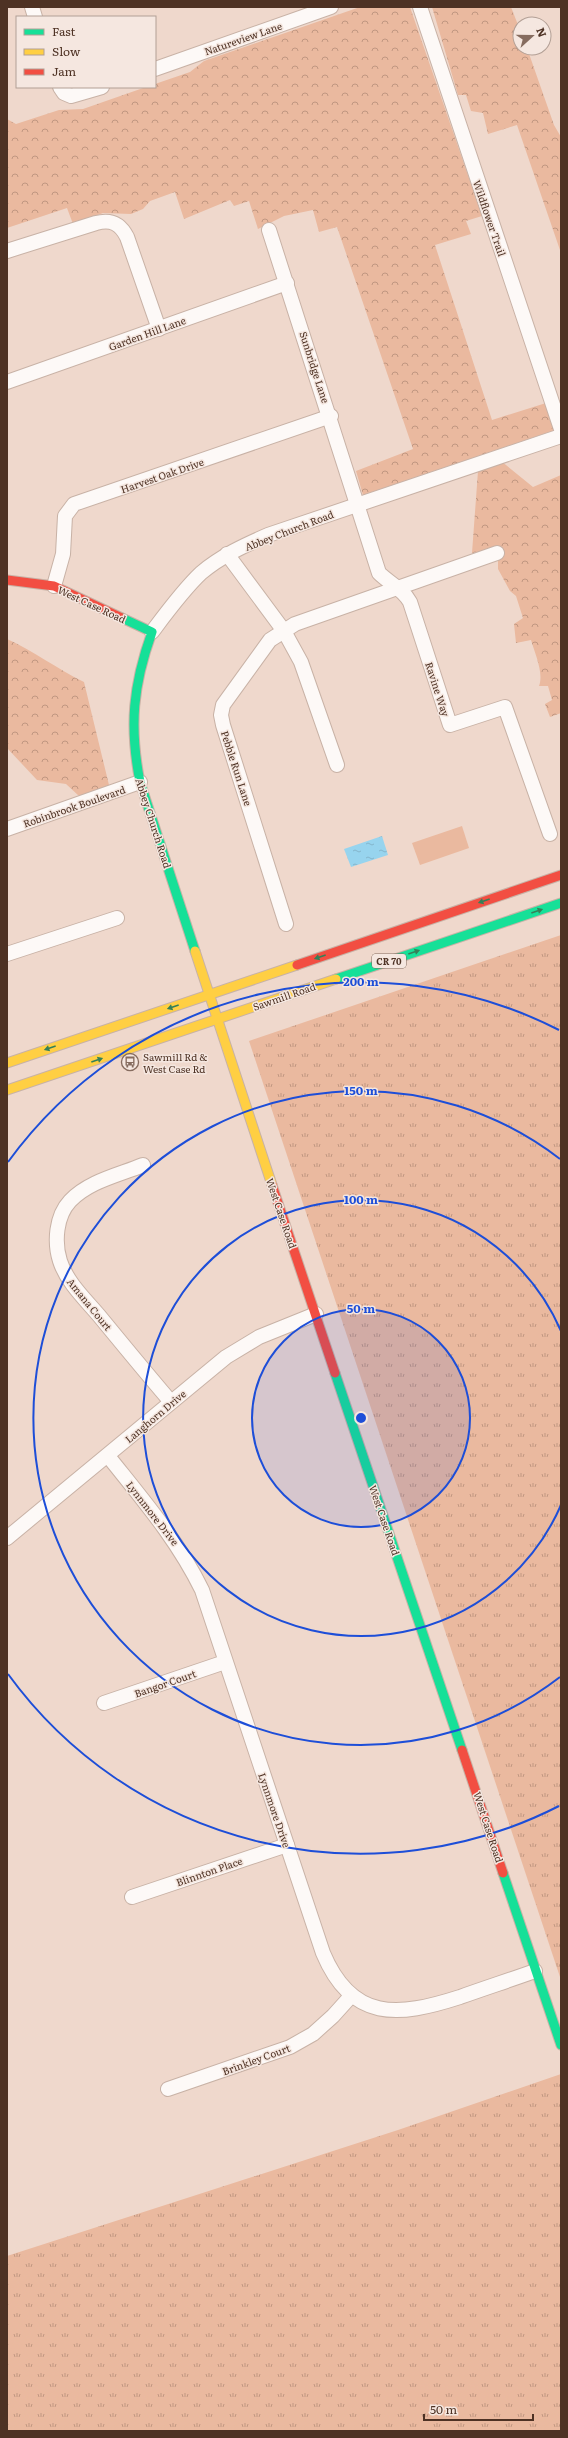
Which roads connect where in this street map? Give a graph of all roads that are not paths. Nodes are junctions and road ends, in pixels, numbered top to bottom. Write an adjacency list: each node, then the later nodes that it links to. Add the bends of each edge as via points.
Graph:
1 (331, 7): 3 (street, Natureview Lane)
2 (420, 7): 12 (street, Wildflower Trail)
3 (156, 69)
4 (61, 88): 5 (street, via 71,96)
5 (99, 88)
6 (269, 230): 8 (street, Sunbridge Lane)
7 (7, 251): 9 (street, via 96,223 115,223 123,228 127,237)
8 (287, 282): 9 (street, Garden Hill Lane); 11 (street, Sunbridge Lane)
9 (159, 329): 10 (street, Garden Hill Lane)
10 (7, 382)
11 (331, 416): 14 (street, Sunbridge Lane); 18 (street, Harvest Oak Drive, via 74,504 65,516 63,554)
12 (561, 429)
13 (561, 436): 14 (street, Abbey Church Road)
14 (357, 505): 16 (street, Abbey Church Road, via 268,535); 19 (street, Ravine Way, via 379,573)
15 (497, 553): 19 (street, Pebble Run Lane)
16 (227, 554): 20 (street); 21 (street, Abbey Church Road, via 202,573)
17 (7, 580): 18 (main road, West Case Road)
18 (54, 586): 21 (main road, West Case Road)
19 (398, 588): 20 (street, Pebble Run Lane, via 295,624); 25 (street, Ravine Way, via 410,602 450,725 506,707)
20 (284, 631): 22 (street, via 301,662); 29 (street, Pebble Run Lane, via 270,640 252,663 223,705 221,715)
21 (152, 632): 23 (main road, Abbey Church Road, via 141,664 131,721)
22 (337, 765)
23 (140, 782): 24 (street, Robinbrook Boulevard); 31 (main road, Abbey Church Road)
24 (7, 829)
25 (550, 834)
26 (561, 875): 31 (main road, CR 70, one-way to 31)
27 (561, 902): 32 (main road, Sawmill Road / CR 70, one-way to 27)
28 (117, 918): 30 (street)
29 (286, 924)
30 (7, 954)
31 (210, 994): 32 (main road, West Case Road); 33 (main road, CR 70, one-way to 33)
32 (218, 1019): 34 (main road, Sawmill Road / CR 70, one-way to 32); 36 (main road, West Case Road)
33 (7, 1063)
34 (7, 1090)
35 (143, 1166): 37 (street, Amana Court, via 97,1183 70,1202 62,1215 57,1233 57,1246 60,1262 75,1287)
36 (316, 1314): 37 (street, Langhorn Drive, via 282,1326 248,1343 226,1357); 44 (main road, West Case Road)
37 (171, 1402): 38 (street, Langhorn Drive)
38 (108, 1456): 39 (street, Langhorn Drive); 40 (street, Lynnmore Drive, via 186,1558 202,1590)
39 (7, 1538)
40 (225, 1662): 41 (street, Bangor Court); 42 (street, Lynnmore Drive)
41 (104, 1704)
42 (287, 1845): 43 (street, Blinnton Place); 45 (street, Lynnmore Drive, via 328,1964 342,1987)
43 (132, 1897)
44 (535, 1971): 45 (street, Lynnmore Drive, via 427,2007 408,2010 389,2011 370,2007); 46 (main road, West Case Road)
45 (352, 1996): 47 (street, Brinkley Court, via 313,2034 290,2047)
46 (561, 2045)
47 (168, 2090)

